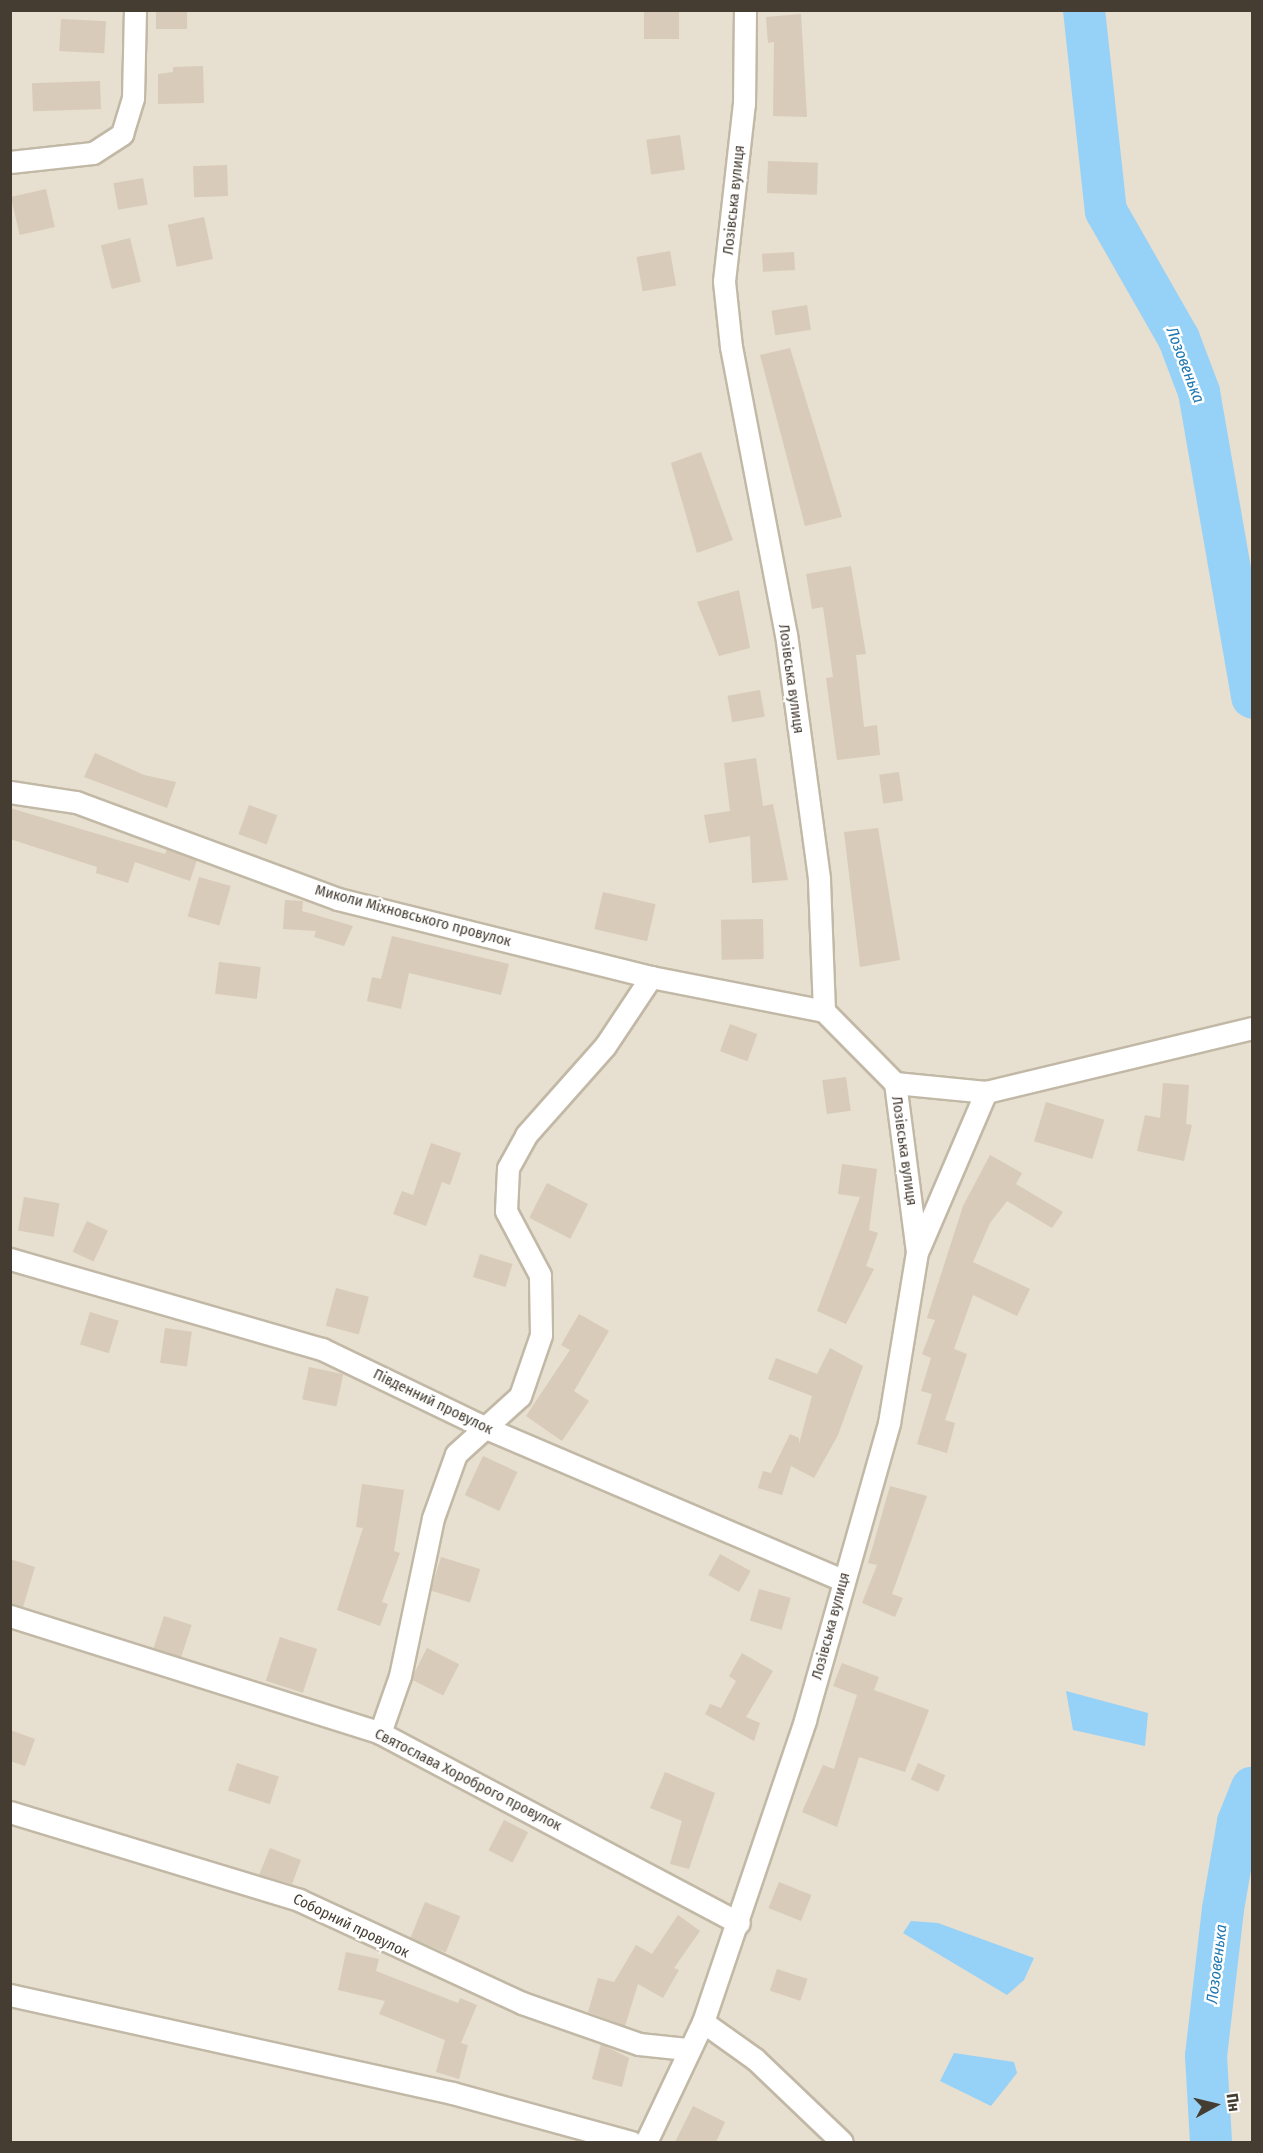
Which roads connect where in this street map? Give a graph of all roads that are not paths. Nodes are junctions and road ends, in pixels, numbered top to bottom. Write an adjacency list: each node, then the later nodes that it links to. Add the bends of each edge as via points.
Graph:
1 (135, 10): 3 (street, via 133,99 122,134 93,153)
2 (745, 10): 6 (street, Лозівська вулиця, via 744,104 724,281 731,347 786,635 819,878)
3 (10, 162)
4 (10, 792): 5 (street, Миколи Міхновського провулок, via 76,802 338,899)
5 (651, 977): 6 (street, Миколи Міхновського провулок); 12 (street, via 604,1046 526,1135 508,1168 506,1211 540,1275 541,1335 520,1396)
6 (824, 1011): 8 (street, Лозівська вулиця)
7 (1252, 1028): 9 (street)
8 (895, 1083): 9 (street); 10 (street, Лозівська вулиця)
9 (986, 1092): 10 (street)
10 (917, 1252): 13 (street, Лозівська вулиця, via 889,1423)
11 (10, 1259): 12 (street, Південний провулок, via 322,1348)
12 (486, 1428): 13 (street, Південний провулок); 15 (street, via 456,1454 433,1518 400,1676)
13 (843, 1580): 17 (street, Лозівська вулиця, via 805,1720)
14 (10, 1616): 15 (street, Святослава Хороброго провулок)
15 (380, 1733): 17 (street, Святослава Хороброго провулок)
16 (10, 1812): 20 (street, Соборний провулок, via 299,1900 522,2003 639,2044)
17 (740, 1923): 19 (street, Лозівська вулиця)
18 (10, 1995): 21 (street, via 452,2093)
19 (704, 2022): 20 (street, Лозівська вулиця); 23 (street, via 755,2060)
20 (687, 2049): 22 (street, Лозівська вулиця)
21 (631, 2142)
22 (646, 2142)
23 (842, 2142)

